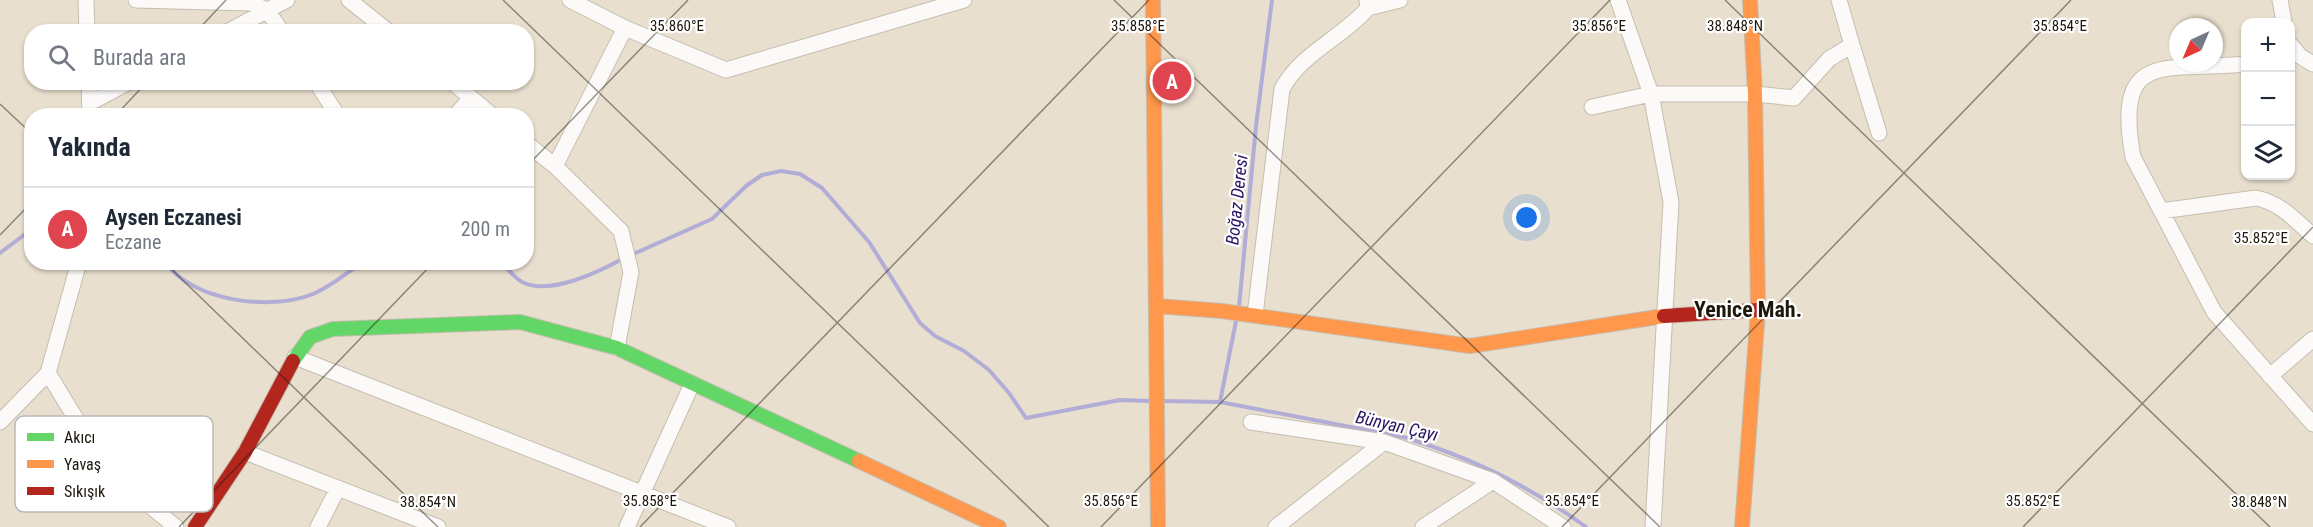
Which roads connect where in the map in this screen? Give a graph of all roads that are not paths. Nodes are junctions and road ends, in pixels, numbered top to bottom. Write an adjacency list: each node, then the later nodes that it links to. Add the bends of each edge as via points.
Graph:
1 (86, 0): 16 (street)
2 (136, 0): 14 (street, via 250,3)
3 (287, 0): 14 (street)
4 (350, 0): 19 (street)
5 (570, 0): 20 (street)
6 (964, 0): 20 (street, via 726,70)
7 (1153, 0): 44 (street)
8 (1400, 0): 13 (street)
9 (1618, 0): 29 (street)
10 (1750, 0): 30 (street)
11 (1839, 0): 21 (street)
12 (2280, 0): 15 (street)
13 (1368, 4): 46 (street, via 1350,27 1290,74 1282,89)
14 (267, 10): 17 (street); 18 (street)
15 (2283, 18)
16 (87, 24)
17 (242, 24)
18 (277, 24)
19 (378, 24)
20 (625, 28): 40 (street)
21 (1852, 45): 30 (street, via 1829,59 1794,98); 38 (street)
22 (2295, 51): 24 (street)
23 (2241, 64): 41 (street, via 2155,69 2139,80 2131,93 2129,130 2133,157)
24 (2313, 64)
25 (89, 90): 33 (street)
26 (117, 90): 34 (street)
27 (321, 90): 35 (street)
28 (462, 90): 31 (street)
29 (1651, 94): 30 (street); 32 (street); 47 (street, via 1671,202)
30 (1755, 94): 45 (street)
31 (471, 98): 36 (street); 37 (street)
32 (1592, 107)
33 (90, 108)
34 (91, 108)
35 (333, 108)
36 (462, 108)
37 (483, 108)
38 (1880, 133)
39 (534, 149): 40 (street)
40 (555, 166): 49 (street, via 621,231 631,272)
41 (2161, 211): 42 (street, via 2256,198 2285,210); 52 (street, via 2214,312)
42 (2313, 236)
43 (77, 270): 51 (street)
44 (1158, 306): 46 (street); 73 (street)
45 (1758, 310): 47 (street); 78 (street)
46 (1252, 315): 47 (street, via 1470,346)
47 (1665, 316): 77 (street)
48 (2313, 339): 52 (street)
49 (617, 348): 50 (street, via 520,322 333,329 309,337); 53 (street)
50 (295, 357): 59 (street); 62 (street)
51 (48, 373): 54 (street); 55 (street)
52 (2270, 376): 57 (street)
53 (692, 384): 62 (street); 72 (street)
54 (74, 416)
55 (0, 422)
56 (1251, 422): 58 (street)
57 (2313, 424)
58 (1384, 442): 60 (street); 74 (street)
59 (245, 452): 61 (street); 63 (street)
60 (1493, 481): 75 (street); 76 (street)
61 (338, 488): 68 (street); 69 (street)
62 (643, 492): 70 (street); 71 (street)
63 (213, 500)
64 (158, 512): 66 (street)
65 (205, 512): 67 (street)
66 (176, 527)
67 (195, 527)
68 (318, 527)
69 (438, 527)
70 (627, 527)
71 (728, 527)
72 (999, 527)
73 (1158, 527)
74 (1276, 527)
75 (1423, 527)
76 (1563, 527)
77 (1653, 527)
78 (1742, 527)

